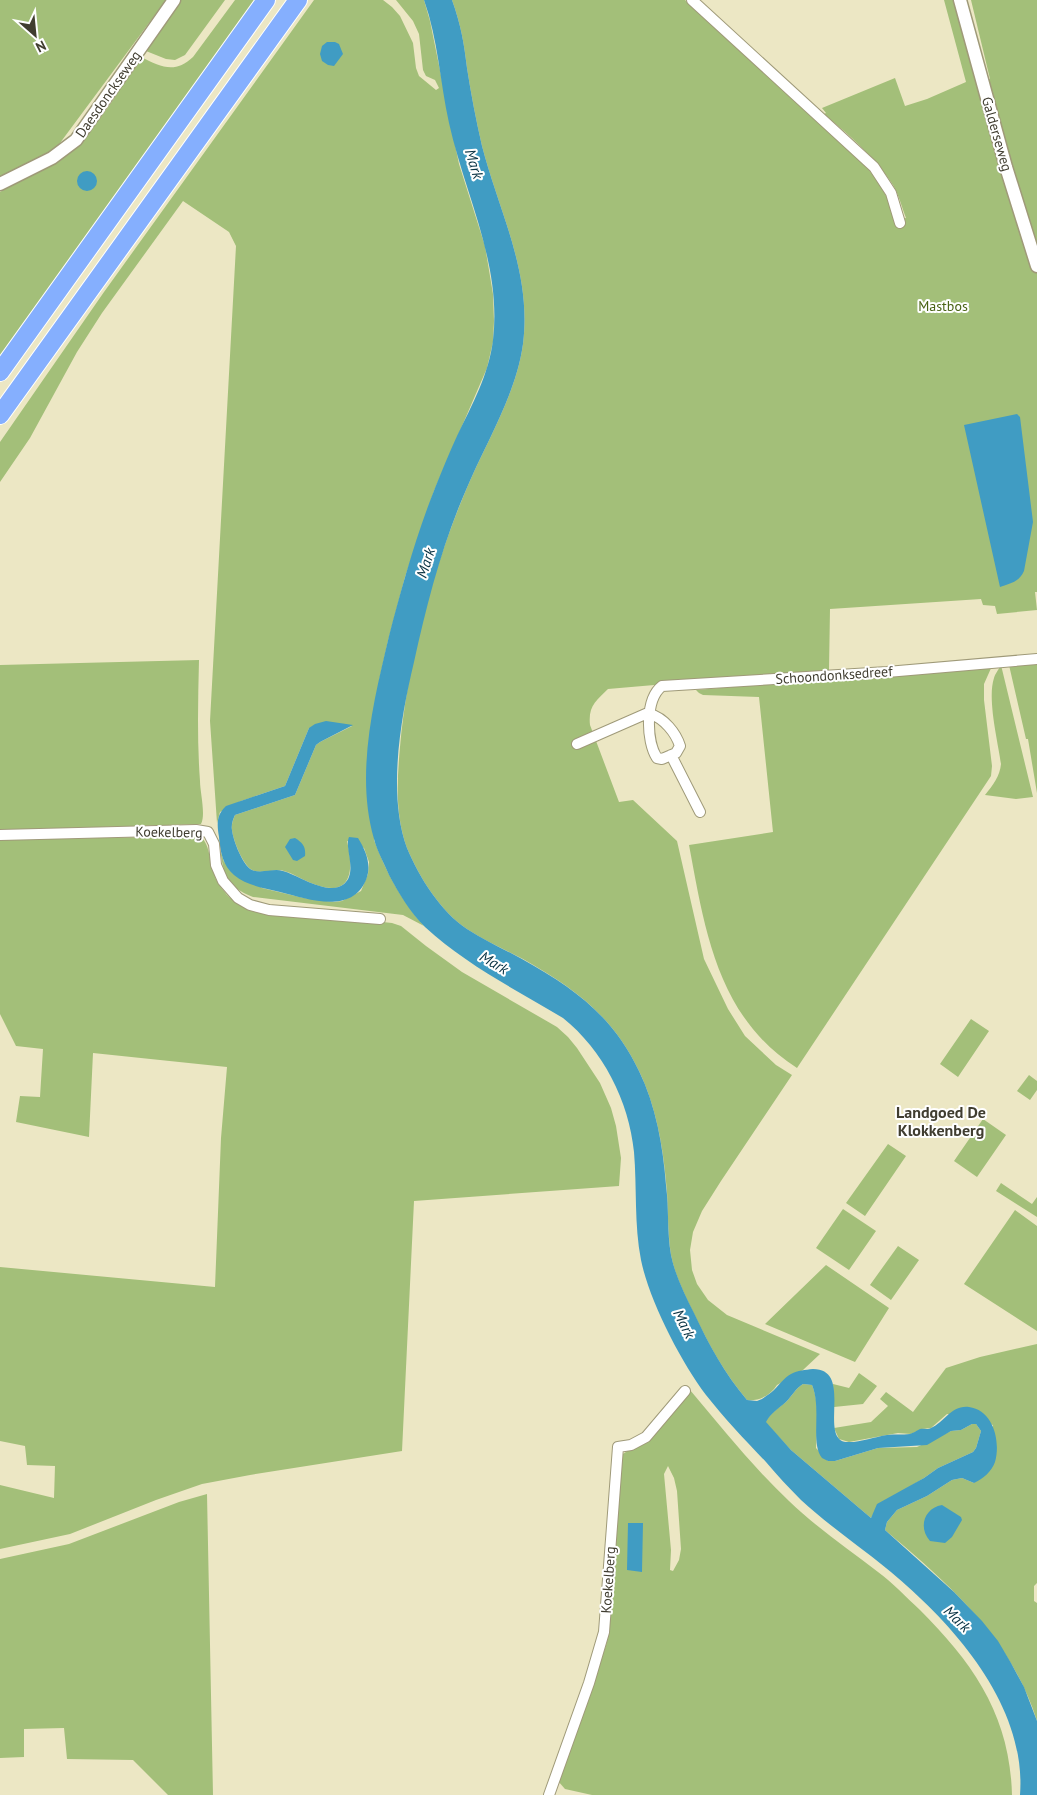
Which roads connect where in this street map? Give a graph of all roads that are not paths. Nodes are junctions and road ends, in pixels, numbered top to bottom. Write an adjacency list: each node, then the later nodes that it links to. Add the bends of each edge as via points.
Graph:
1 (174, 0): 6 (street, Daesdonckseweg, via 76,140 52,158)
2 (266, 0): 9 (highway)
3 (298, 0): 10 (highway)
4 (692, 0): 7 (street, via 874,167 891,193)
5 (960, 0): 8 (street, Galderseweg)
6 (0, 184)
7 (900, 223)
8 (1037, 266)
9 (0, 372)
10 (0, 415)
11 (1037, 659): 12 (street, Schoondonksedreef, via 662,686 654,694)
12 (650, 713): 13 (street); 14 (street, via 671,729 678,740 679,750); 14 (street, Schoondonksedreef, via 649,739 654,755 659,760)
13 (577, 744)
14 (671, 755): 15 (street)
15 (700, 812)
16 (0, 835): 17 (street, Koekelberg, via 208,832 223,881 244,902 269,910)
17 (380, 918)
18 (685, 1391): 19 (street, Koekelberg, via 646,1437 618,1447 604,1632)
19 (549, 1795)

